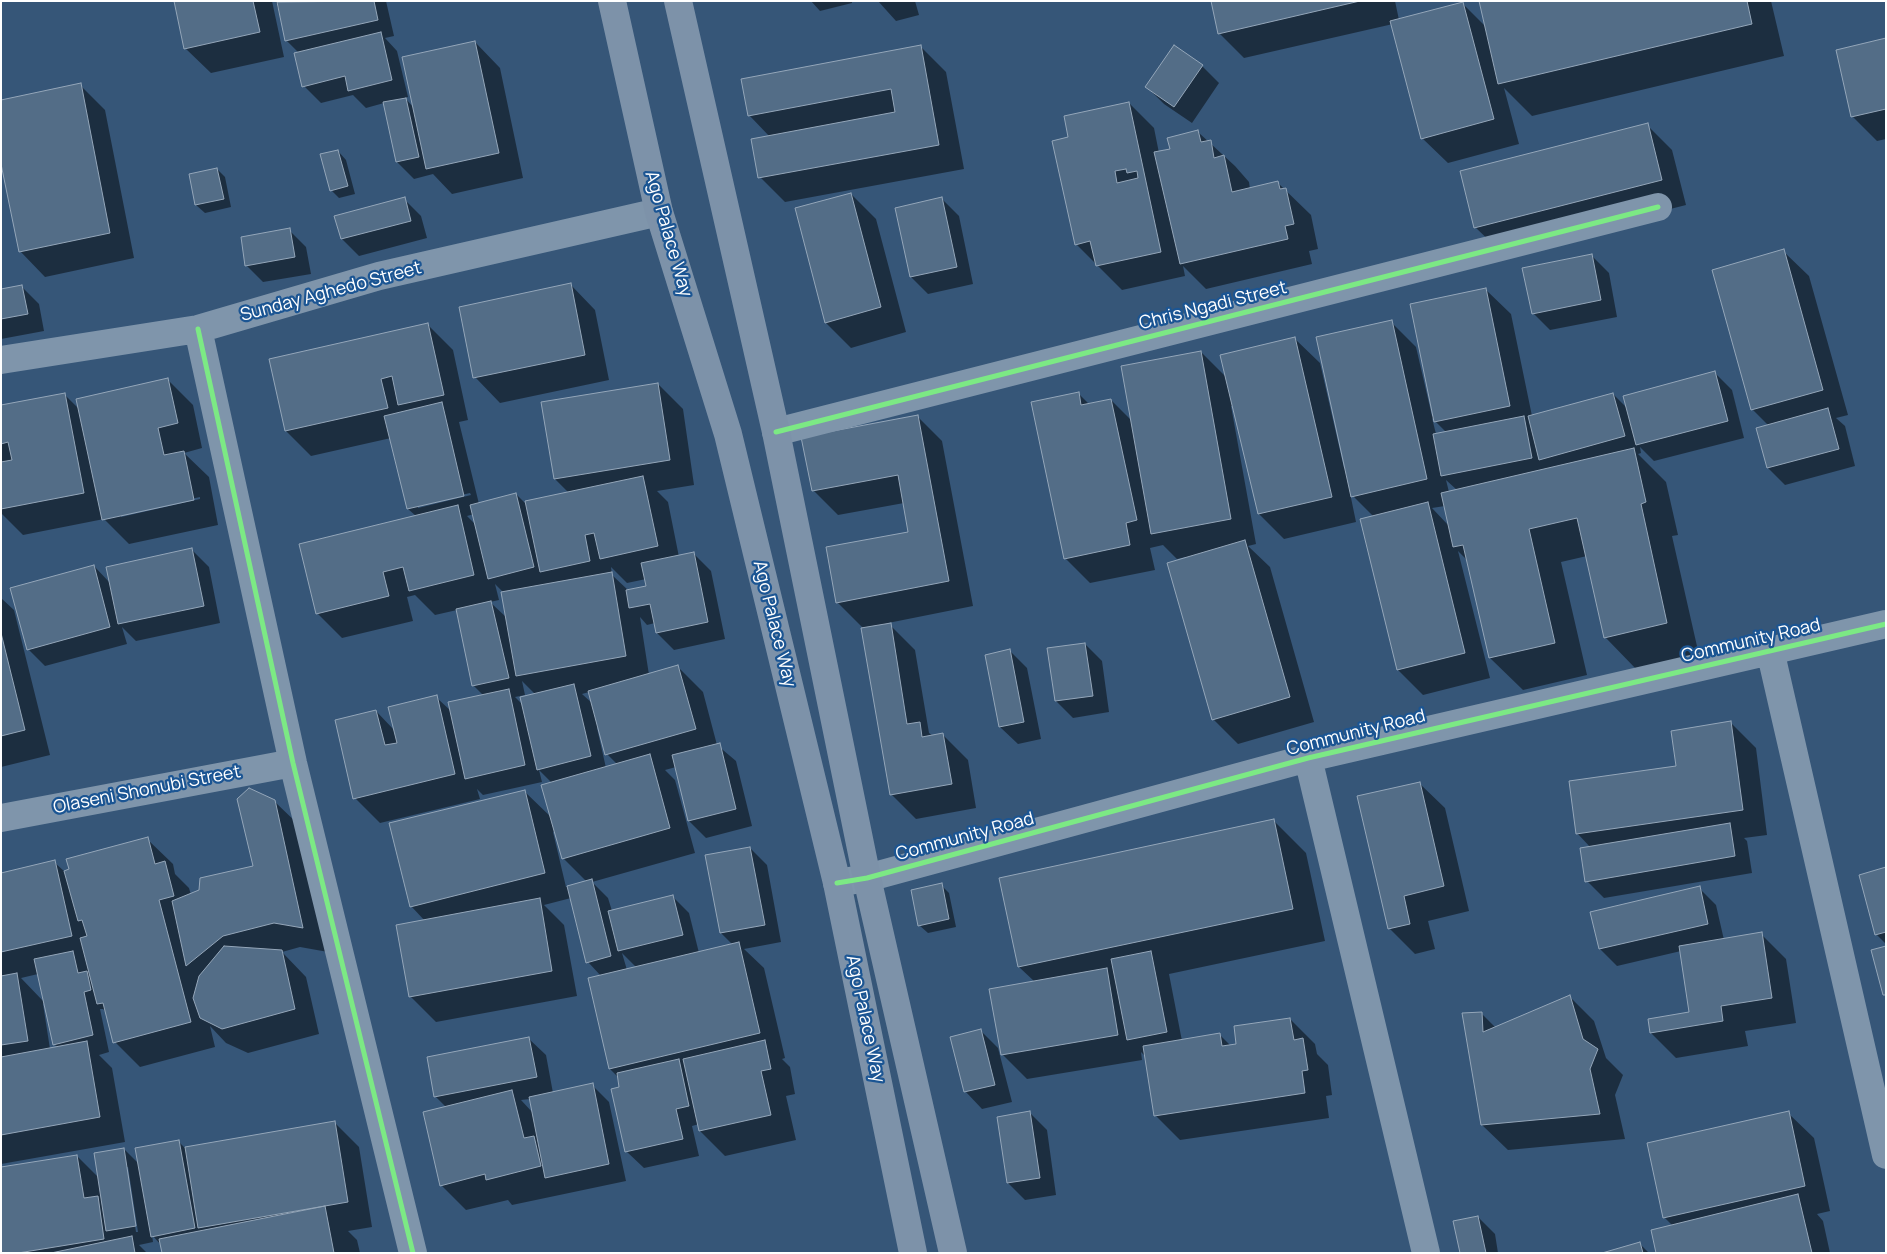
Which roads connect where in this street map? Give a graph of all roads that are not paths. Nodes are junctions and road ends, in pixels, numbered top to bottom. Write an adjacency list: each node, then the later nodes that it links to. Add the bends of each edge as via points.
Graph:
1 (612, 1): 4 (main road, Ago Palace Way)
2 (678, 1): 7 (main road, Ago Palace Way)
3 (1658, 207): 7 (street, Chris Ngadi Street)
4 (659, 212): 5 (street, Sunday Aghedo Street, via 379,276); 14 (main road, Ago Palace Way, via 728,434)
5 (198, 329): 6 (street, Sunday Aghedo Street); 11 (street)
6 (1, 360)
7 (776, 432): 13 (main road, Ago Palace Way)
8 (1886, 624): 9 (street, Community Road)
9 (1770, 650): 10 (street, Community Road); 15 (street)
10 (1308, 758): 13 (street, Community Road); 19 (street)
11 (293, 763): 12 (street, Olaseni Shonubi Street); 16 (street)
12 (1, 818)
13 (867, 878): 14 (street, Community Road); 18 (main road, Ago Palace Way)
14 (837, 883): 17 (main road, Ago Palace Way)
15 (1885, 1149)
16 (413, 1253)
17 (913, 1253)
18 (953, 1253)
19 (1426, 1253)

